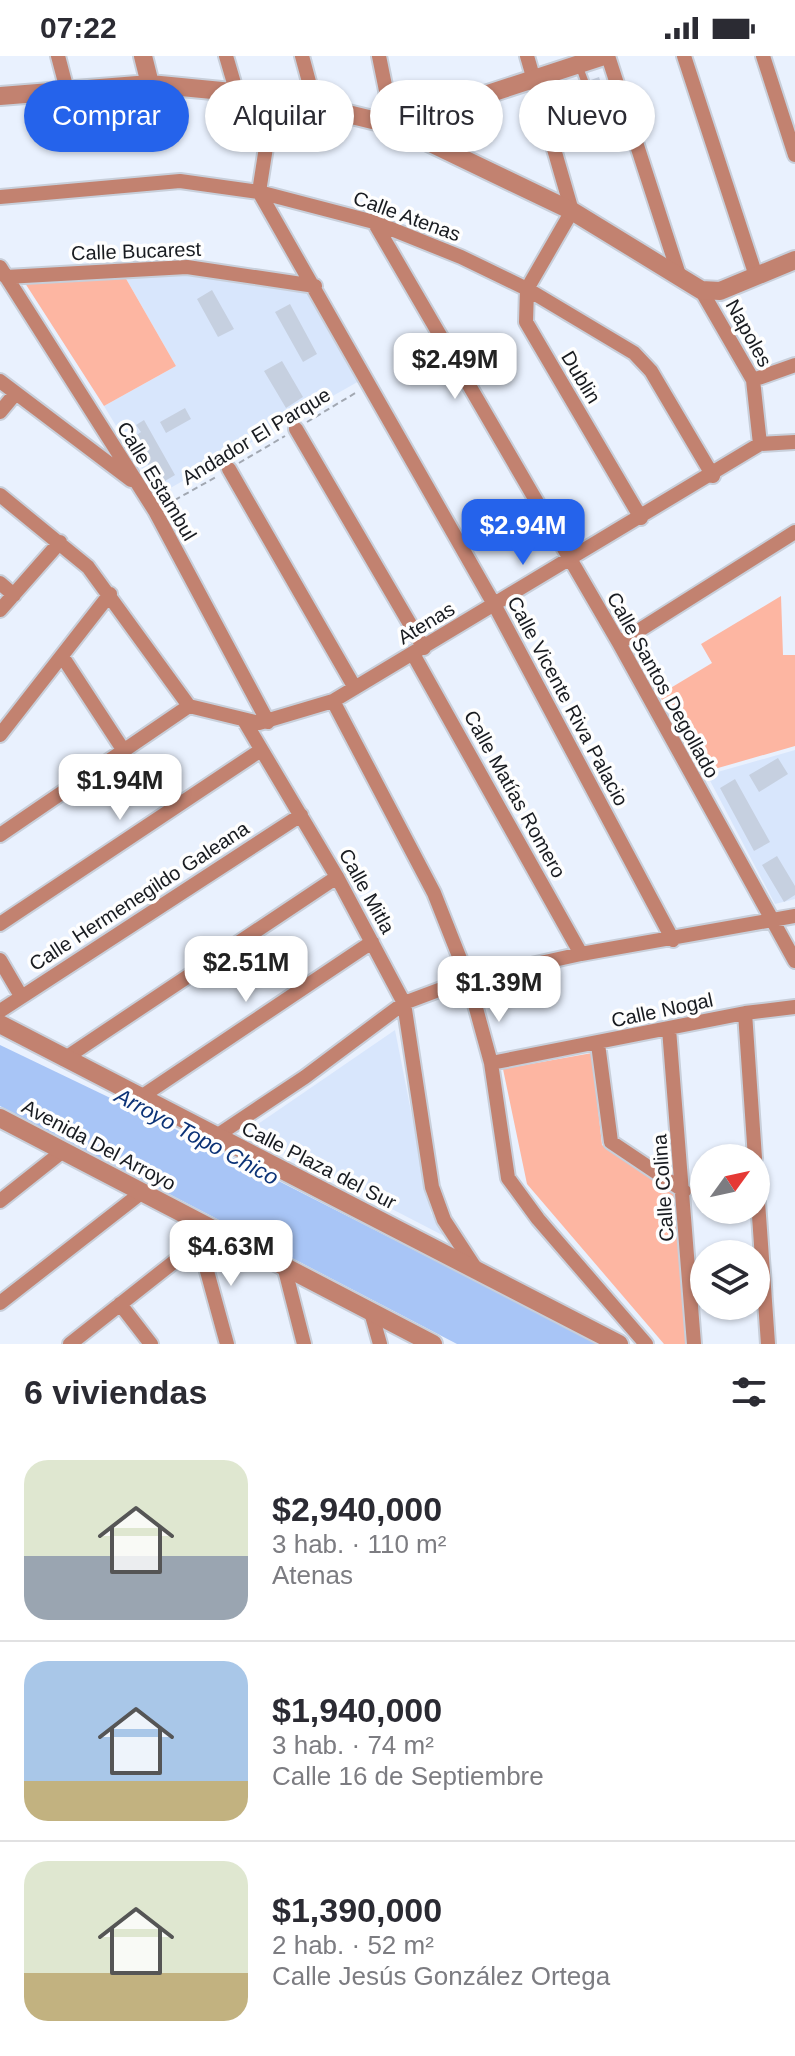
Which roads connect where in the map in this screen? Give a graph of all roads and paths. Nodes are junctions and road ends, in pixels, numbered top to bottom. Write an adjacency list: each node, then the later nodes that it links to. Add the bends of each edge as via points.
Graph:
1 (58, 56): 11 (street)
2 (143, 56): 12 (street)
3 (226, 56): 13 (street)
4 (302, 56): 14 (street)
5 (379, 56): 15 (street)
6 (527, 56): 10 (street)
7 (606, 56): 10 (street, via 582,74); 16 (street)
8 (684, 56): 30 (street)
9 (763, 56): 23 (street)
10 (535, 79): 17 (street); 26 (street)
11 (64, 80)
12 (149, 80)
13 (233, 80)
14 (308, 80)
15 (384, 80)
16 (615, 80)
17 (503, 89)
18 (24, 94): 19 (street)
19 (0, 96)
20 (265, 152): 24 (street)
21 (449, 152): 26 (street)
22 (639, 152): 31 (street)
23 (795, 155)
24 (259, 192): 25 (street, Calle Atenas, via 180,181); 27 (street, Calle Atenas); 32 (street, Calle Vicente Riva Palacio)
25 (0, 197)
26 (572, 211): 31 (street); 33 (street)
27 (374, 222): 33 (street, Calle Atenas); 52 (street, Calle Santos Degollado)
28 (795, 260): 30 (street)
29 (3, 272): 32 (street, Calle Bucarest, via 187,267); 46 (street, Calle Estambul)
30 (756, 276): 34 (street, via 720,291)
31 (680, 278): 34 (street)
32 (315, 286): 38 (street, Calle Vicente Riva Palacio)
33 (527, 289): 45 (street, Calle Atenas, via 643,361); 49 (street, Dublin, via 524,315 530,330)
34 (701, 290): 36 (street, Napoles)
35 (795, 365): 36 (street)
36 (753, 380): 43 (street, Napoles)
37 (0, 381): 39 (street)
38 (371, 384): 41 (path, Andador El Parque); 56 (street, Calle Vicente Riva Palacio)
39 (15, 394): 40 (street); 46 (street)
40 (0, 412)
41 (296, 429): 44 (path, Andador El Parque); 59 (street, Calle Matías Romero)
42 (795, 442): 43 (street)
43 (760, 444): 45 (street, Atenas)
44 (229, 469): 48 (path, Andador El Parque); 61 (street)
45 (713, 476): 49 (street, Atenas)
46 (137, 484): 48 (street, Calle Estambul)
47 (0, 495): 51 (street)
48 (155, 511): 65 (street, Calle Estambul)
49 (641, 518): 52 (street, Atenas)
50 (795, 532): 58 (street)
51 (60, 542): 54 (street); 55 (street)
52 (569, 562): 56 (street, Atenas); 58 (street, Calle Santos Degollado)
53 (0, 583): 55 (street)
54 (110, 594): 60 (street); 63 (street)
55 (14, 595): 57 (street)
56 (495, 606): 59 (street, Atenas); 75 (street, Calle Vicente Riva Palacio)
57 (0, 610)
58 (619, 643): 73 (street, Calle Santos Degollado)
59 (419, 651): 61 (street, Atenas); 77 (street, Calle Matías Romero)
60 (62, 656): 66 (street); 68 (street)
61 (355, 688): 62 (street, Atenas)
62 (333, 701): 65 (street, Atenas); 80 (street, via 429,883)
63 (189, 706): 64 (street, Atenas); 68 (street)
64 (245, 722): 65 (street, Atenas); 67 (street, Calle Mitla)
65 (268, 722)
66 (0, 735)
67 (261, 750): 69 (street, Calle Mitla); 74 (street)
68 (124, 751): 70 (street)
69 (301, 815): 71 (street, Calle Mitla); 81 (street, Calle Hermenegildo Galeana)
70 (0, 835)
71 (337, 877): 76 (street, Calle Mitla); 89 (street)
72 (795, 916): 73 (street)
73 (771, 920): 75 (street); 79 (street, Calle Santos Degollado)
74 (0, 924)
75 (673, 940): 77 (street)
76 (372, 942): 82 (street, Calle Mitla); 91 (street)
77 (581, 954): 80 (street)
78 (0, 960): 81 (street)
79 (795, 961)
80 (468, 979): 82 (street); 90 (street)
81 (21, 996): 84 (street, Calle Hermenegildo Galeana)
82 (404, 1003): 93 (street); 102 (street, Calle Mitla, via 432,1187 444,1220)
83 (795, 1007): 85 (street, Calle Nogal)
84 (0, 1011)
85 (745, 1013): 87 (street, Calle Nogal); 94 (street)
86 (0, 1024): 89 (street, Calle Plaza del Sur)
87 (669, 1029): 88 (street, Calle Nogal); 96 (street, Calle Colina)
88 (598, 1044): 90 (street, Calle Nogal); 96 (street, via 611,1142)
89 (64, 1059): 91 (street, Calle Plaza del Sur)
90 (491, 1063): 113 (street, via 511,1184)
91 (141, 1097): 93 (street, Calle Plaza del Sur)
92 (0, 1118): 95 (street, Avenida Del Arroyo)
93 (215, 1137): 102 (street, Calle Plaza del Sur)
94 (754, 1144)
95 (63, 1151): 97 (street, Avenida Del Arroyo); 98 (street)
96 (684, 1191): 114 (street, Calle Colina)
97 (141, 1193): 100 (street, Avenida Del Arroyo); 103 (street)
98 (0, 1201)
99 (760, 1224): 115 (street)
100 (206, 1236): 101 (street, Avenida Del Arroyo); 104 (street); 108 (street)
101 (284, 1266): 105 (street, Avenida Del Arroyo); 109 (street)
102 (478, 1271): 112 (street, Calle Plaza del Sur)
103 (0, 1303)
104 (120, 1304): 106 (street); 107 (street)
105 (371, 1312): 110 (street); 111 (street, Avenida Del Arroyo)
106 (70, 1344)
107 (151, 1344)
108 (227, 1344)
109 (304, 1344)
110 (380, 1344)
111 (433, 1344)
112 (619, 1344)
113 (646, 1344)
114 (694, 1344)
115 (768, 1344)

